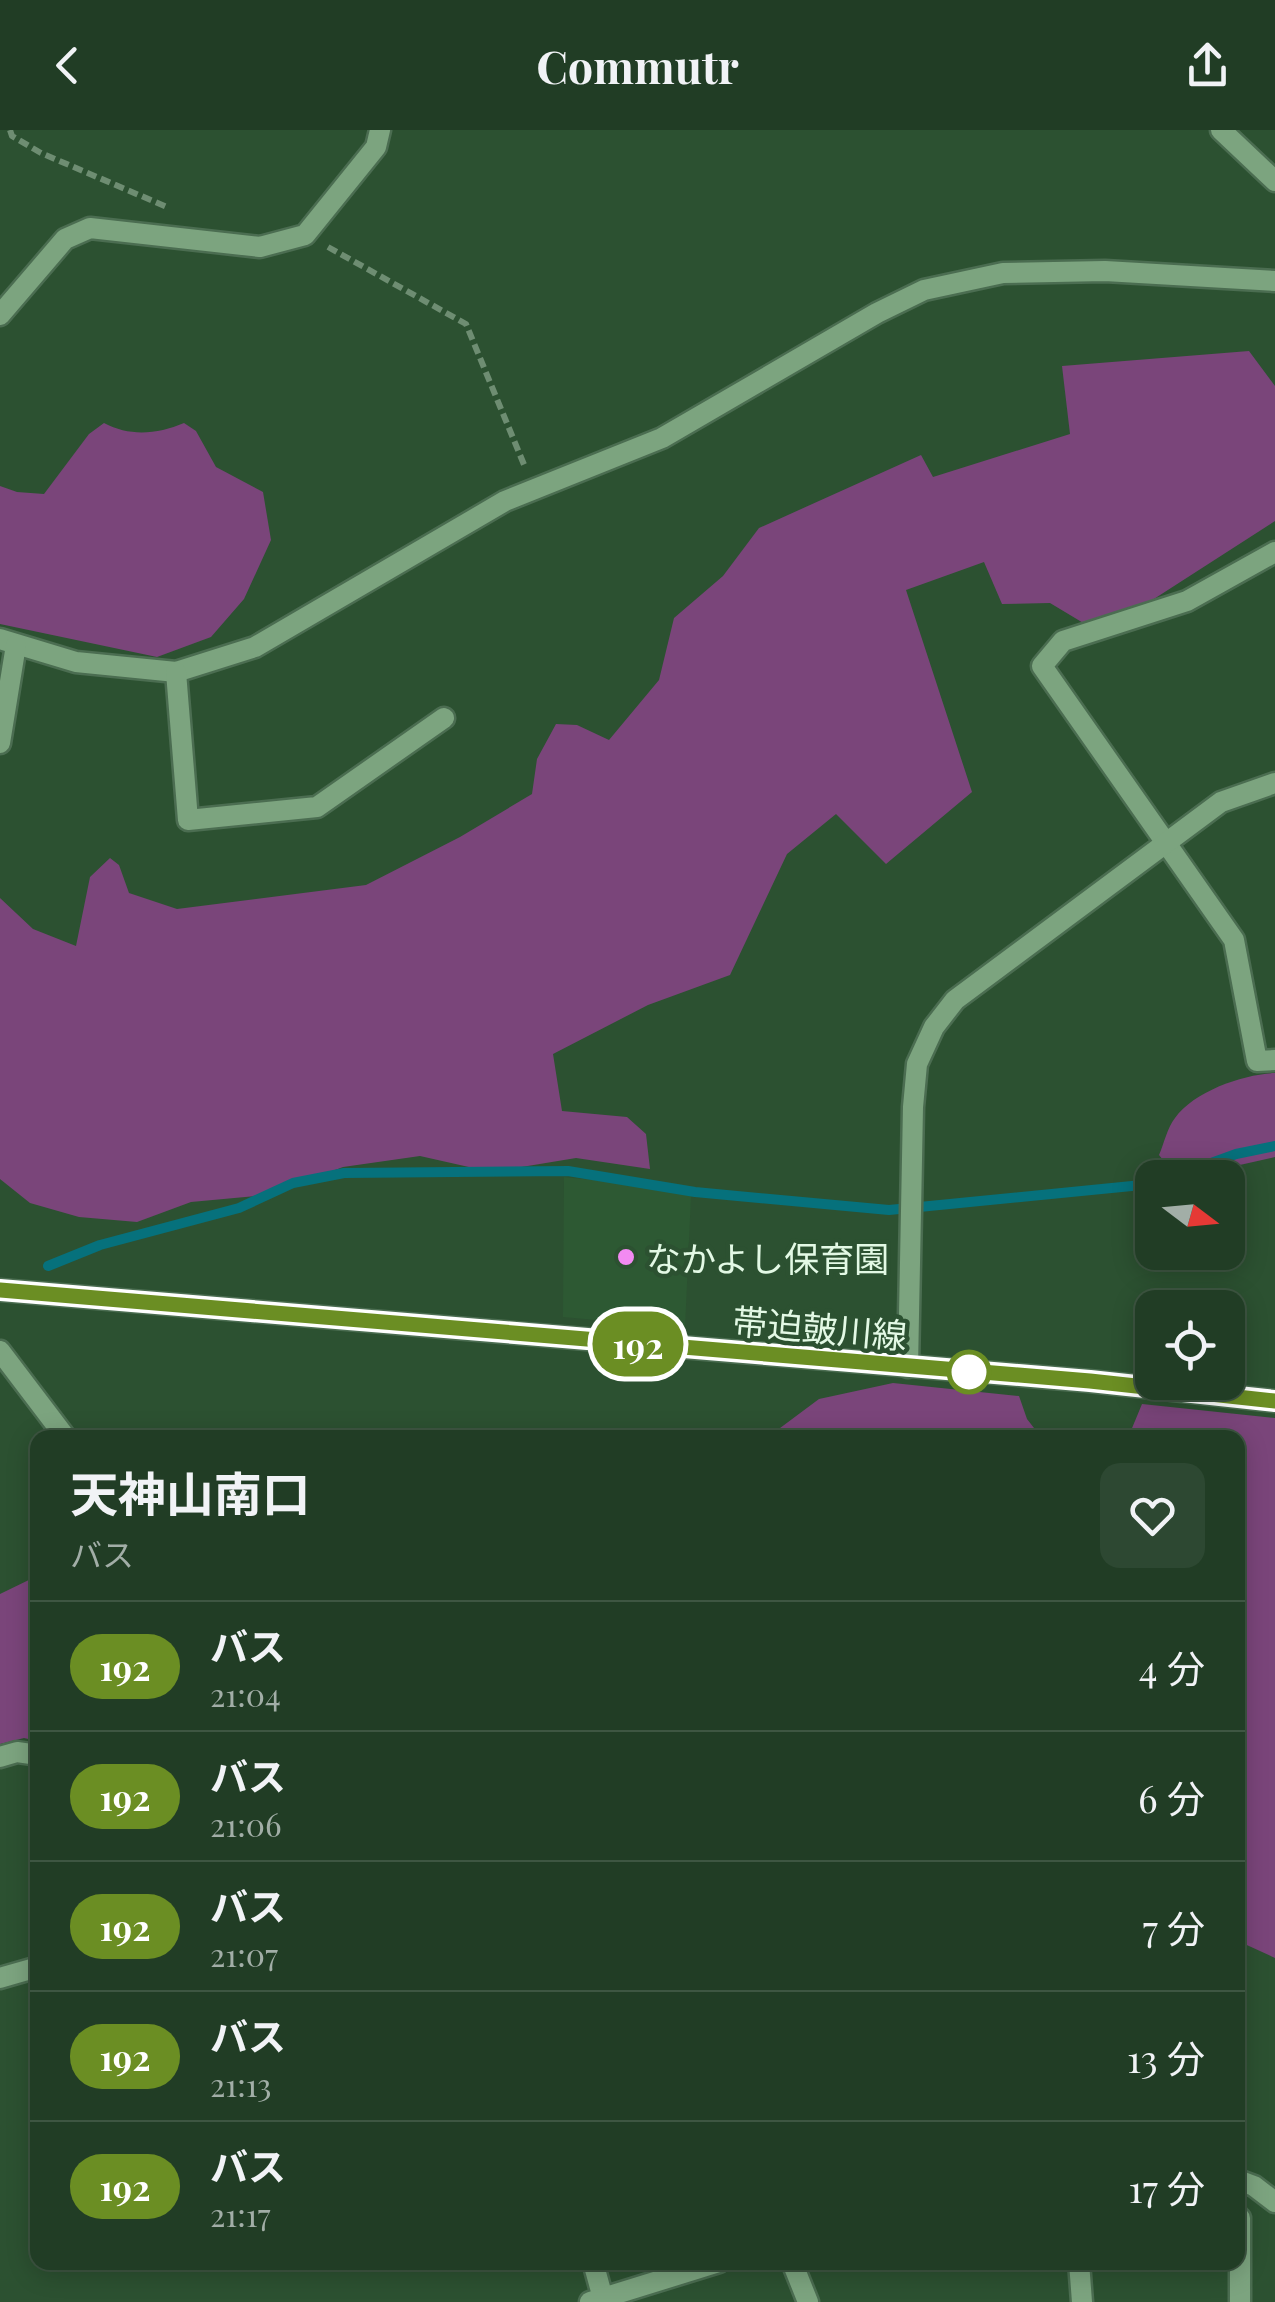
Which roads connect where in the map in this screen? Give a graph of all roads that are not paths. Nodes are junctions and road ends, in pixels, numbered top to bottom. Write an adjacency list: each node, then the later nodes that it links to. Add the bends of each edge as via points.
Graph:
1 (380, 130): 5 (street, via 376,146 305,235 260,247 90,228 65,239)
2 (1220, 130): 3 (street)
3 (1275, 180)
4 (1275, 281): 8 (street, via 1020,273 924,290 662,438 504,500 256,648)
5 (0, 315)
6 (1275, 552): 12 (street, via 1187,601 1063,641 1042,666)
7 (8, 642): 8 (street, via 76,662); 10 (street)
8 (176, 672): 9 (street, via 188,820 317,807)
9 (444, 718)
10 (0, 743)
11 (1275, 783): 12 (street, via 1221,802)
12 (1163, 842): 13 (street, via 1234,940 1257,1061); 16 (street, via 955,1000 934,1026 917,1064)
13 (1275, 1060)
14 (0, 1290): 16 (street, 帯迫皷川線)
15 (0, 1350): 18 (street)
16 (908, 1367): 17 (street, 帯迫皷川線)
17 (1275, 1401)
18 (60, 1430)
19 (30, 1754): 20 (street)
20 (0, 1758)
21 (30, 1969): 22 (street)
22 (0, 1978)
23 (1245, 2183): 24 (street)
24 (1275, 2202)
25 (1275, 2212): 26 (street)
26 (1245, 2217)
27 (594, 2270): 32 (street)
28 (695, 2270): 32 (street)
29 (795, 2270): 33 (street)
30 (1080, 2270): 34 (street)
31 (1239, 2270): 35 (street)
32 (600, 2300)
33 (808, 2302)
34 (1082, 2302)
35 (1240, 2302)

